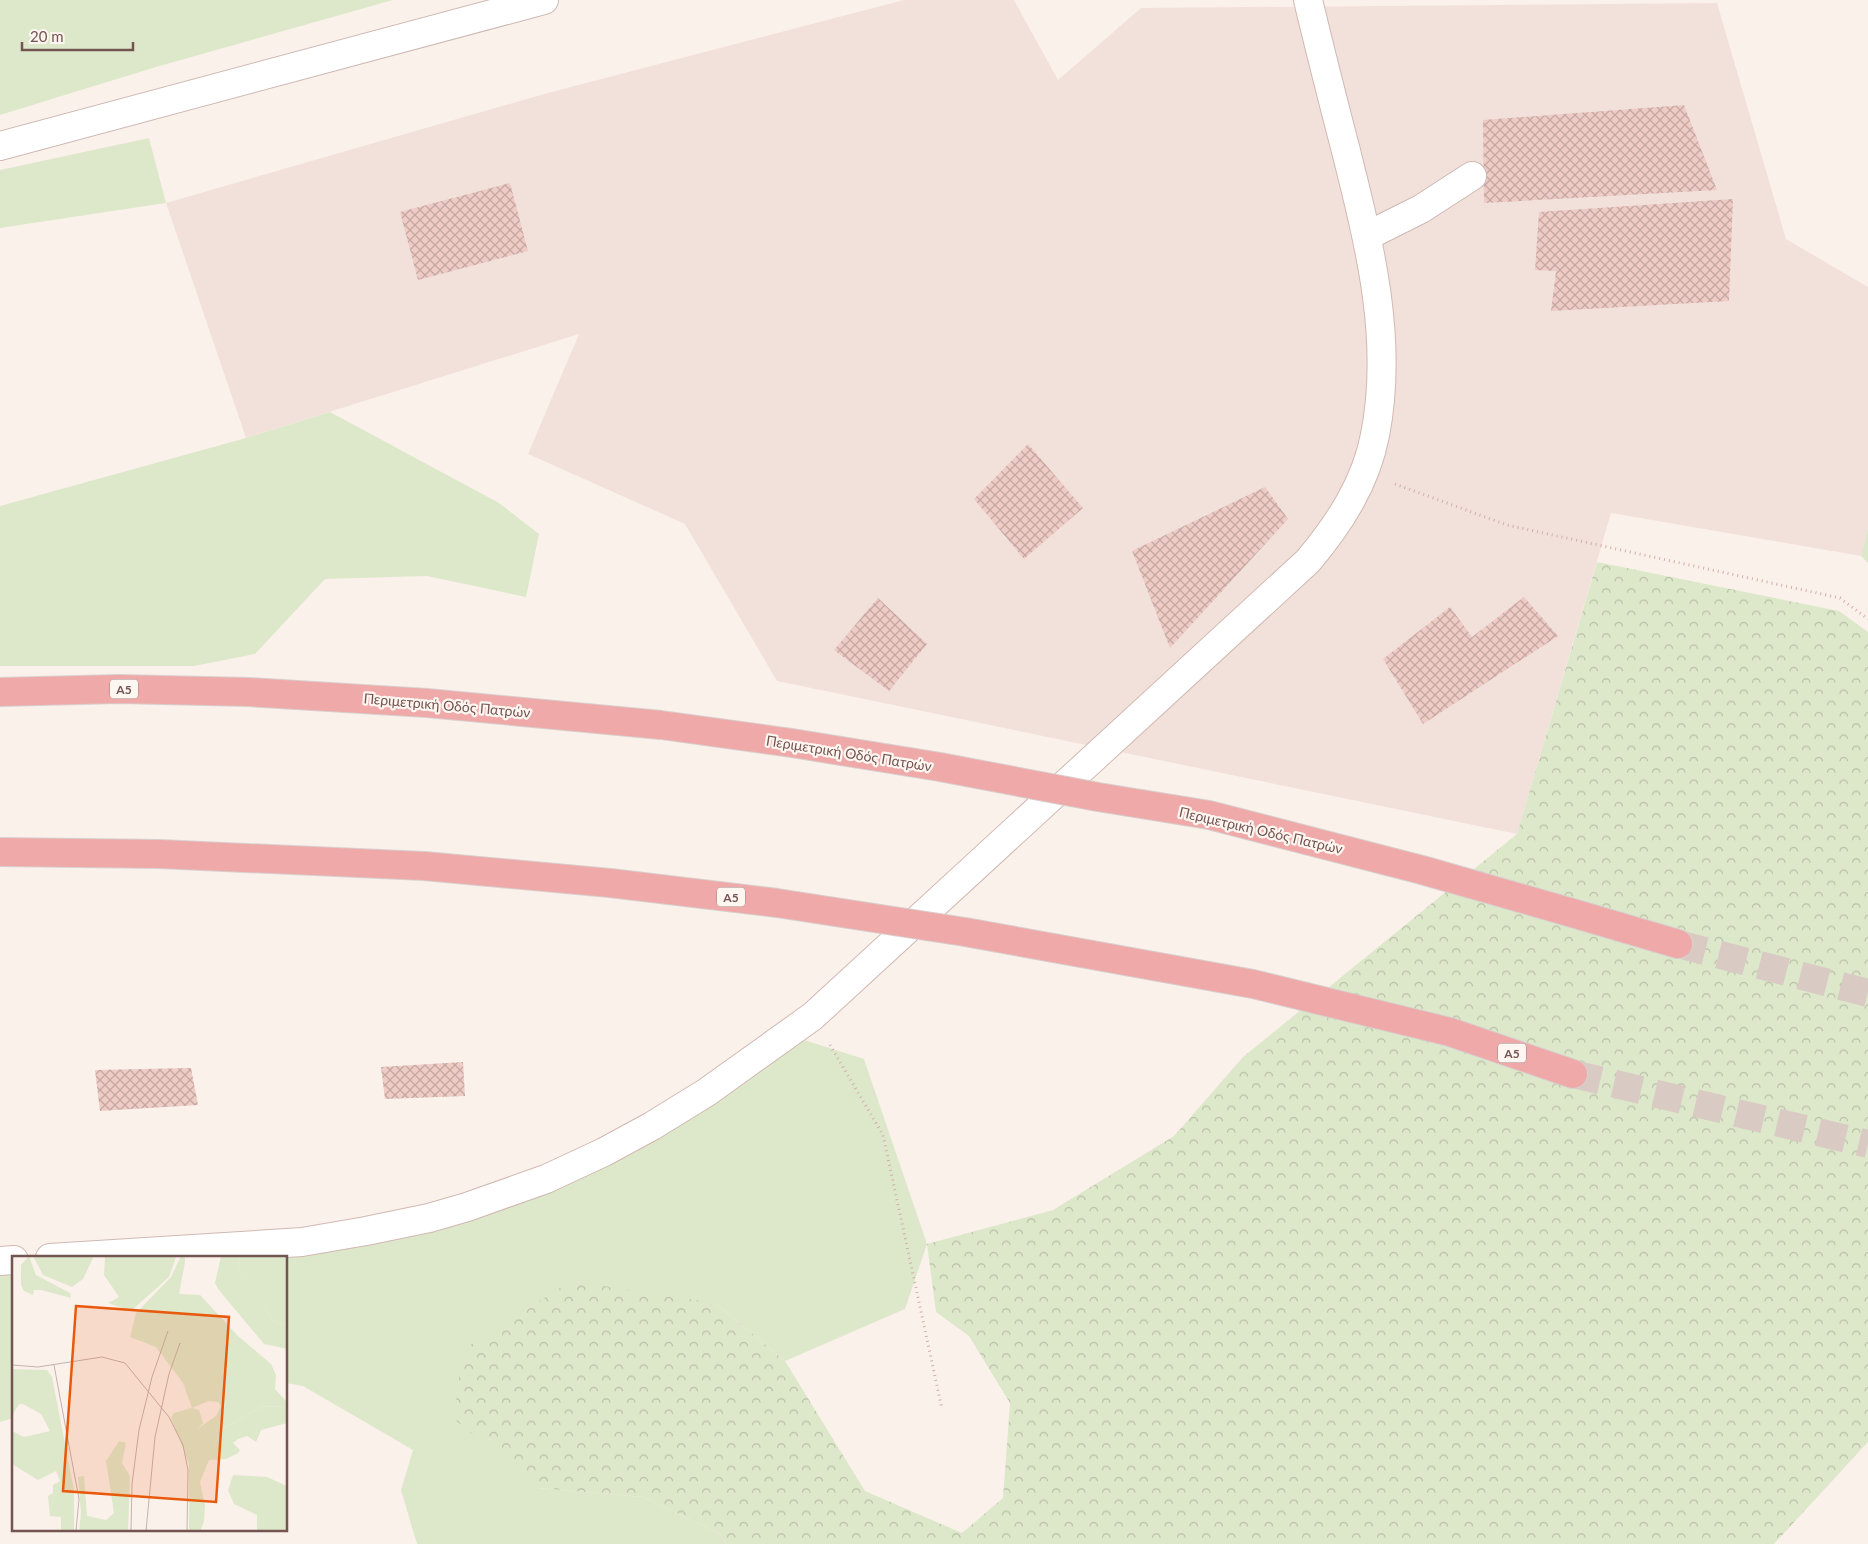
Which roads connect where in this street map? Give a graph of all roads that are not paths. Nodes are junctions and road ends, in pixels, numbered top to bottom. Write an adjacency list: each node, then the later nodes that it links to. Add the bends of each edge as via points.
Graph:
1 (544, 0): 3 (street)
2 (1308, 0): 5 (street)
3 (0, 146)
4 (1472, 176): 5 (street, via 1422,209)
5 (1367, 236): 10 (street, via 1378,302 1380,397 1375,436 1364,473 1329,536 1308,561 813,1016 707,1092 652,1126 546,1180 467,1207 366,1232 302,1242)
6 (0, 692): 8 (highway, Περιμετρική Οδός Πατρών / Α5, bridge, via 119,688 427,702 661,725 792,743 1209,815 1422,870)
7 (0, 852): 9 (highway, Α5, bridge, via 159,854 424,866 778,903 964,932 1253,984 1450,1032)
8 (1678, 944)
9 (1573, 1074)
10 (82, 1256)

